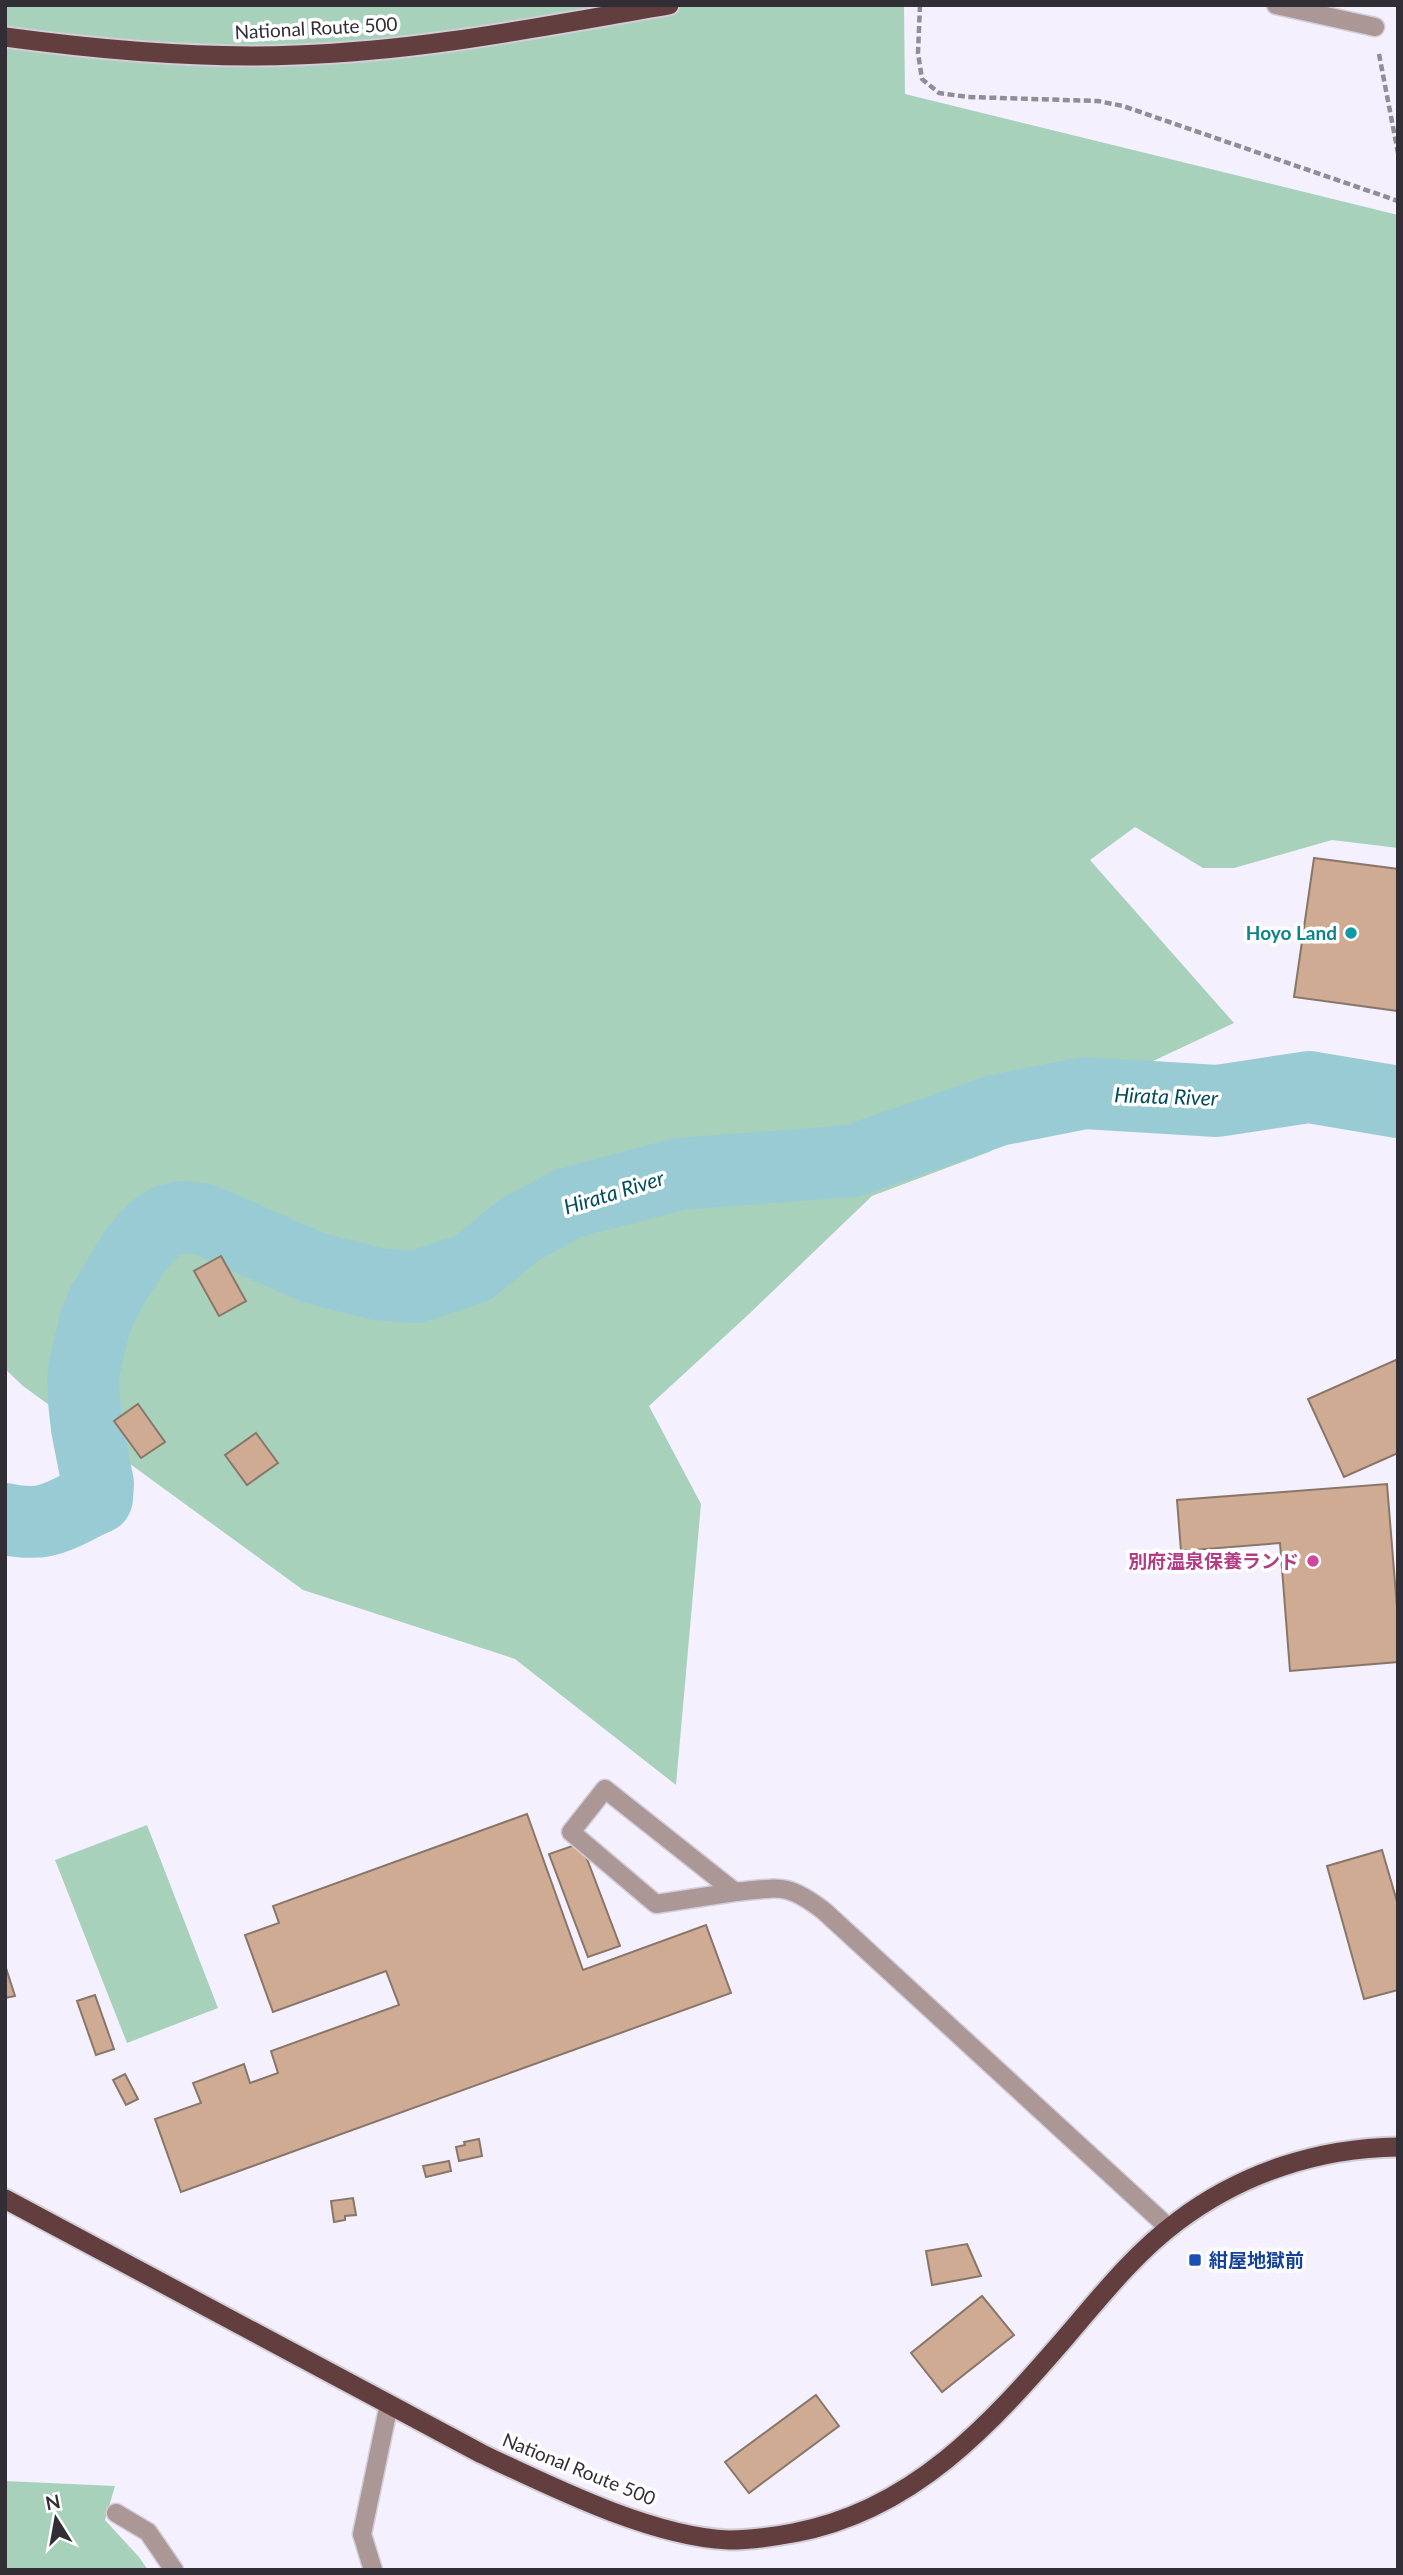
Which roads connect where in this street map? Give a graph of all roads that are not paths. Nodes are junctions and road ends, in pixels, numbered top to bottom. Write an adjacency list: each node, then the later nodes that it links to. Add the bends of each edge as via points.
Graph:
1 (669, 5): 4 (highway, National Route 500, via 438,43 295,55 196,55)
2 (1276, 5): 3 (street)
3 (1375, 27)
4 (5, 37)
5 (735, 1892): 5 (street, via 605,1789 571,1832 656,1904); 8 (street, via 785,1888 824,1911)
6 (1398, 2147): 8 (highway, National Route 500, via 1286,2164 1234,2185)
7 (5, 2199): 9 (highway, National Route 500)
8 (1169, 2228): 9 (highway, National Route 500, via 1120,2274 999,2411 929,2474 858,2515 816,2529 729,2540 650,2524 542,2483)
9 (389, 2404): 12 (street, via 362,2534)
10 (116, 2513): 11 (street, via 148,2532)
11 (174, 2570)
12 (373, 2570)

